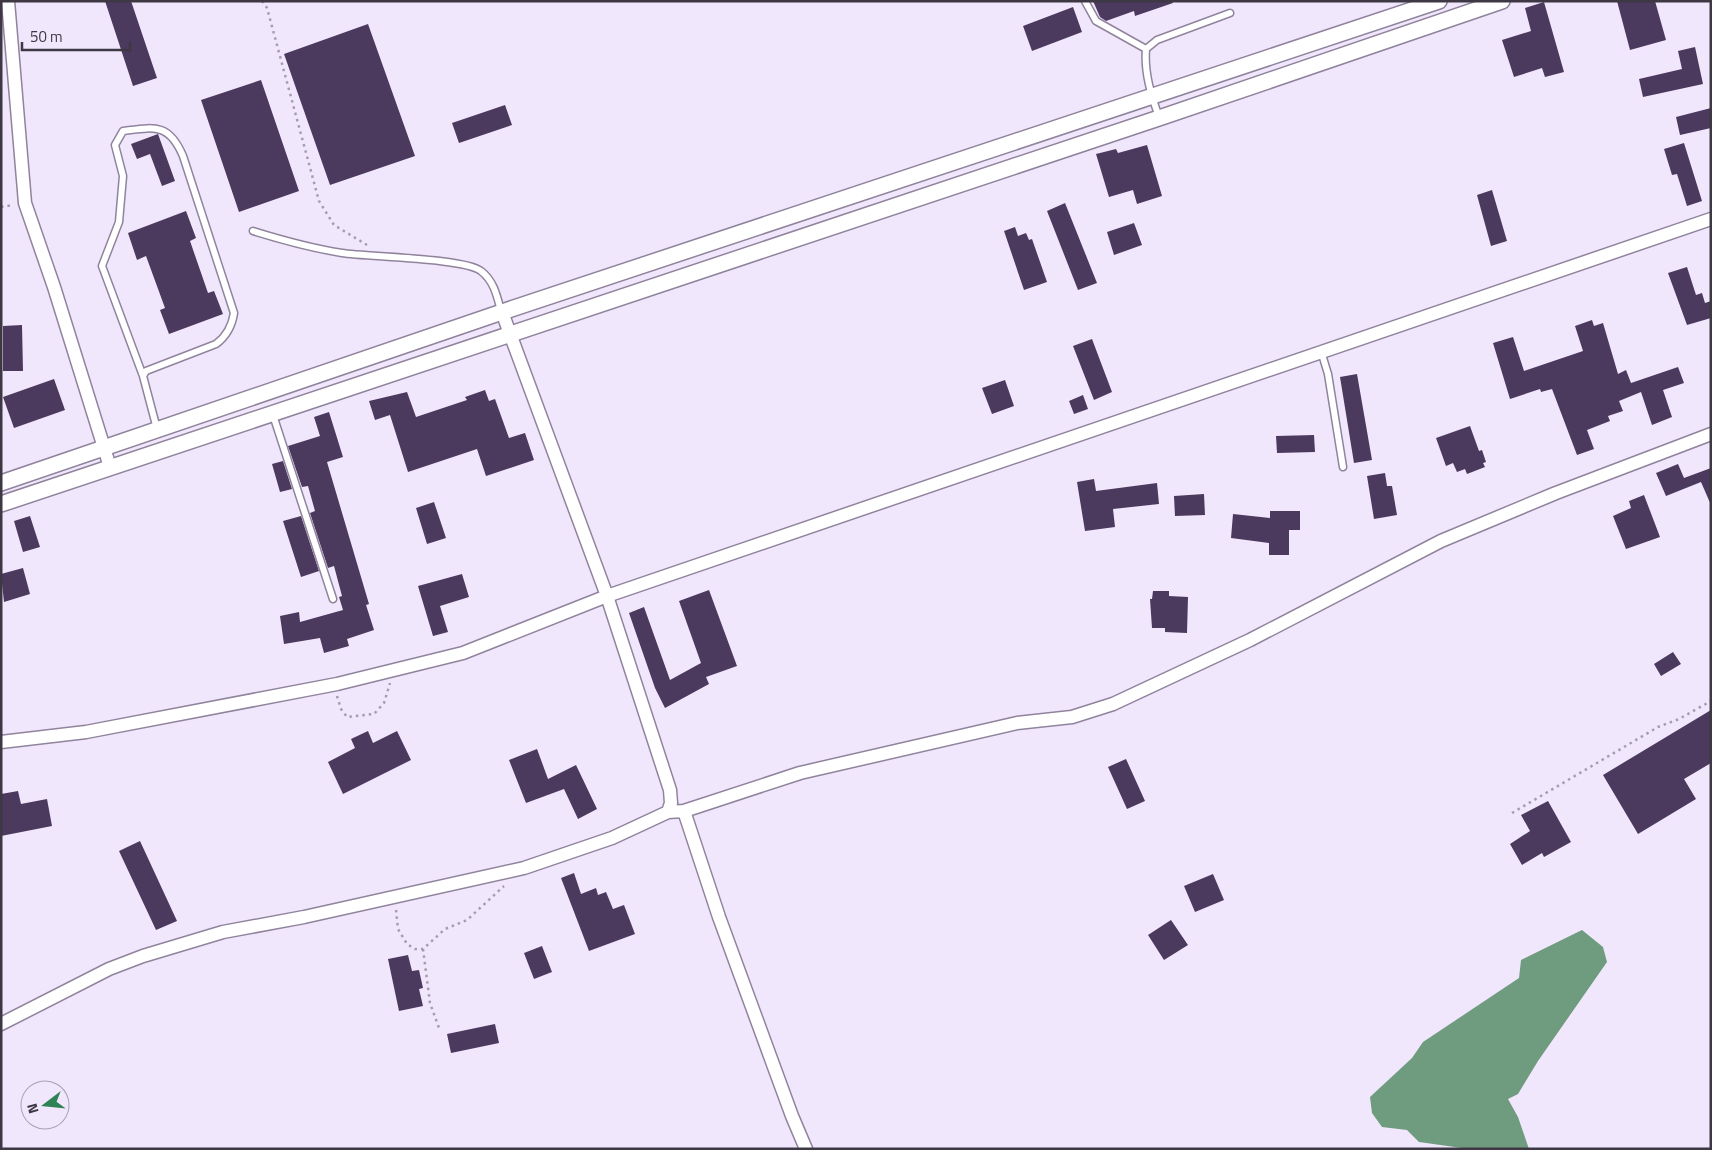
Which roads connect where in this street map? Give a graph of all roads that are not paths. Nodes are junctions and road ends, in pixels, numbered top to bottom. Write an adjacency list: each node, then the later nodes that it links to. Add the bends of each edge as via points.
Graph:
1 (8, 1): 18 (street, via 25,203)
2 (1085, 1): 6 (lane, via 1096,21)
3 (1439, 1): 7 (street)
4 (1502, 1): 8 (street)
5 (1230, 13): 6 (lane, via 1157,40)
6 (1146, 49): 7 (lane)
7 (1151, 96): 8 (lane); 11 (street)
8 (1159, 118): 12 (street)
9 (1711, 219): 13 (street)
10 (253, 231): 11 (lane, via 293,244 335,252 459,264 480,270 493,284)
11 (502, 312): 12 (street); 16 (street)
12 (509, 334): 15 (street); 23 (street)
13 (1321, 351): 20 (lane); 23 (street)
14 (142, 376): 14 (lane, via 146,371 216,344 224,338 234,313 181,151 168,132 155,127 123,131 118,137 115,145 123,176 119,222 102,266); 16 (lane)
15 (272, 412): 19 (street); 24 (lane)
16 (157, 430): 18 (street)
17 (1711, 434): 26 (street, via 1441,540 1250,640 1113,704 1072,717 1018,723 800,773)
18 (104, 448): 19 (street); 21 (street)
19 (110, 467): 22 (street)
20 (1344, 467)
21 (1, 484)
22 (1, 504)
23 (607, 596): 25 (street, via 462,653 392,671 86,732); 27 (street, via 670,790)
24 (333, 599)
25 (1, 742)
26 (684, 811): 27 (street); 29 (street, via 726,935)
27 (668, 812): 28 (street, via 612,838 524,868 223,932 143,956 109,968)
28 (1, 1024)
29 (806, 1149)

